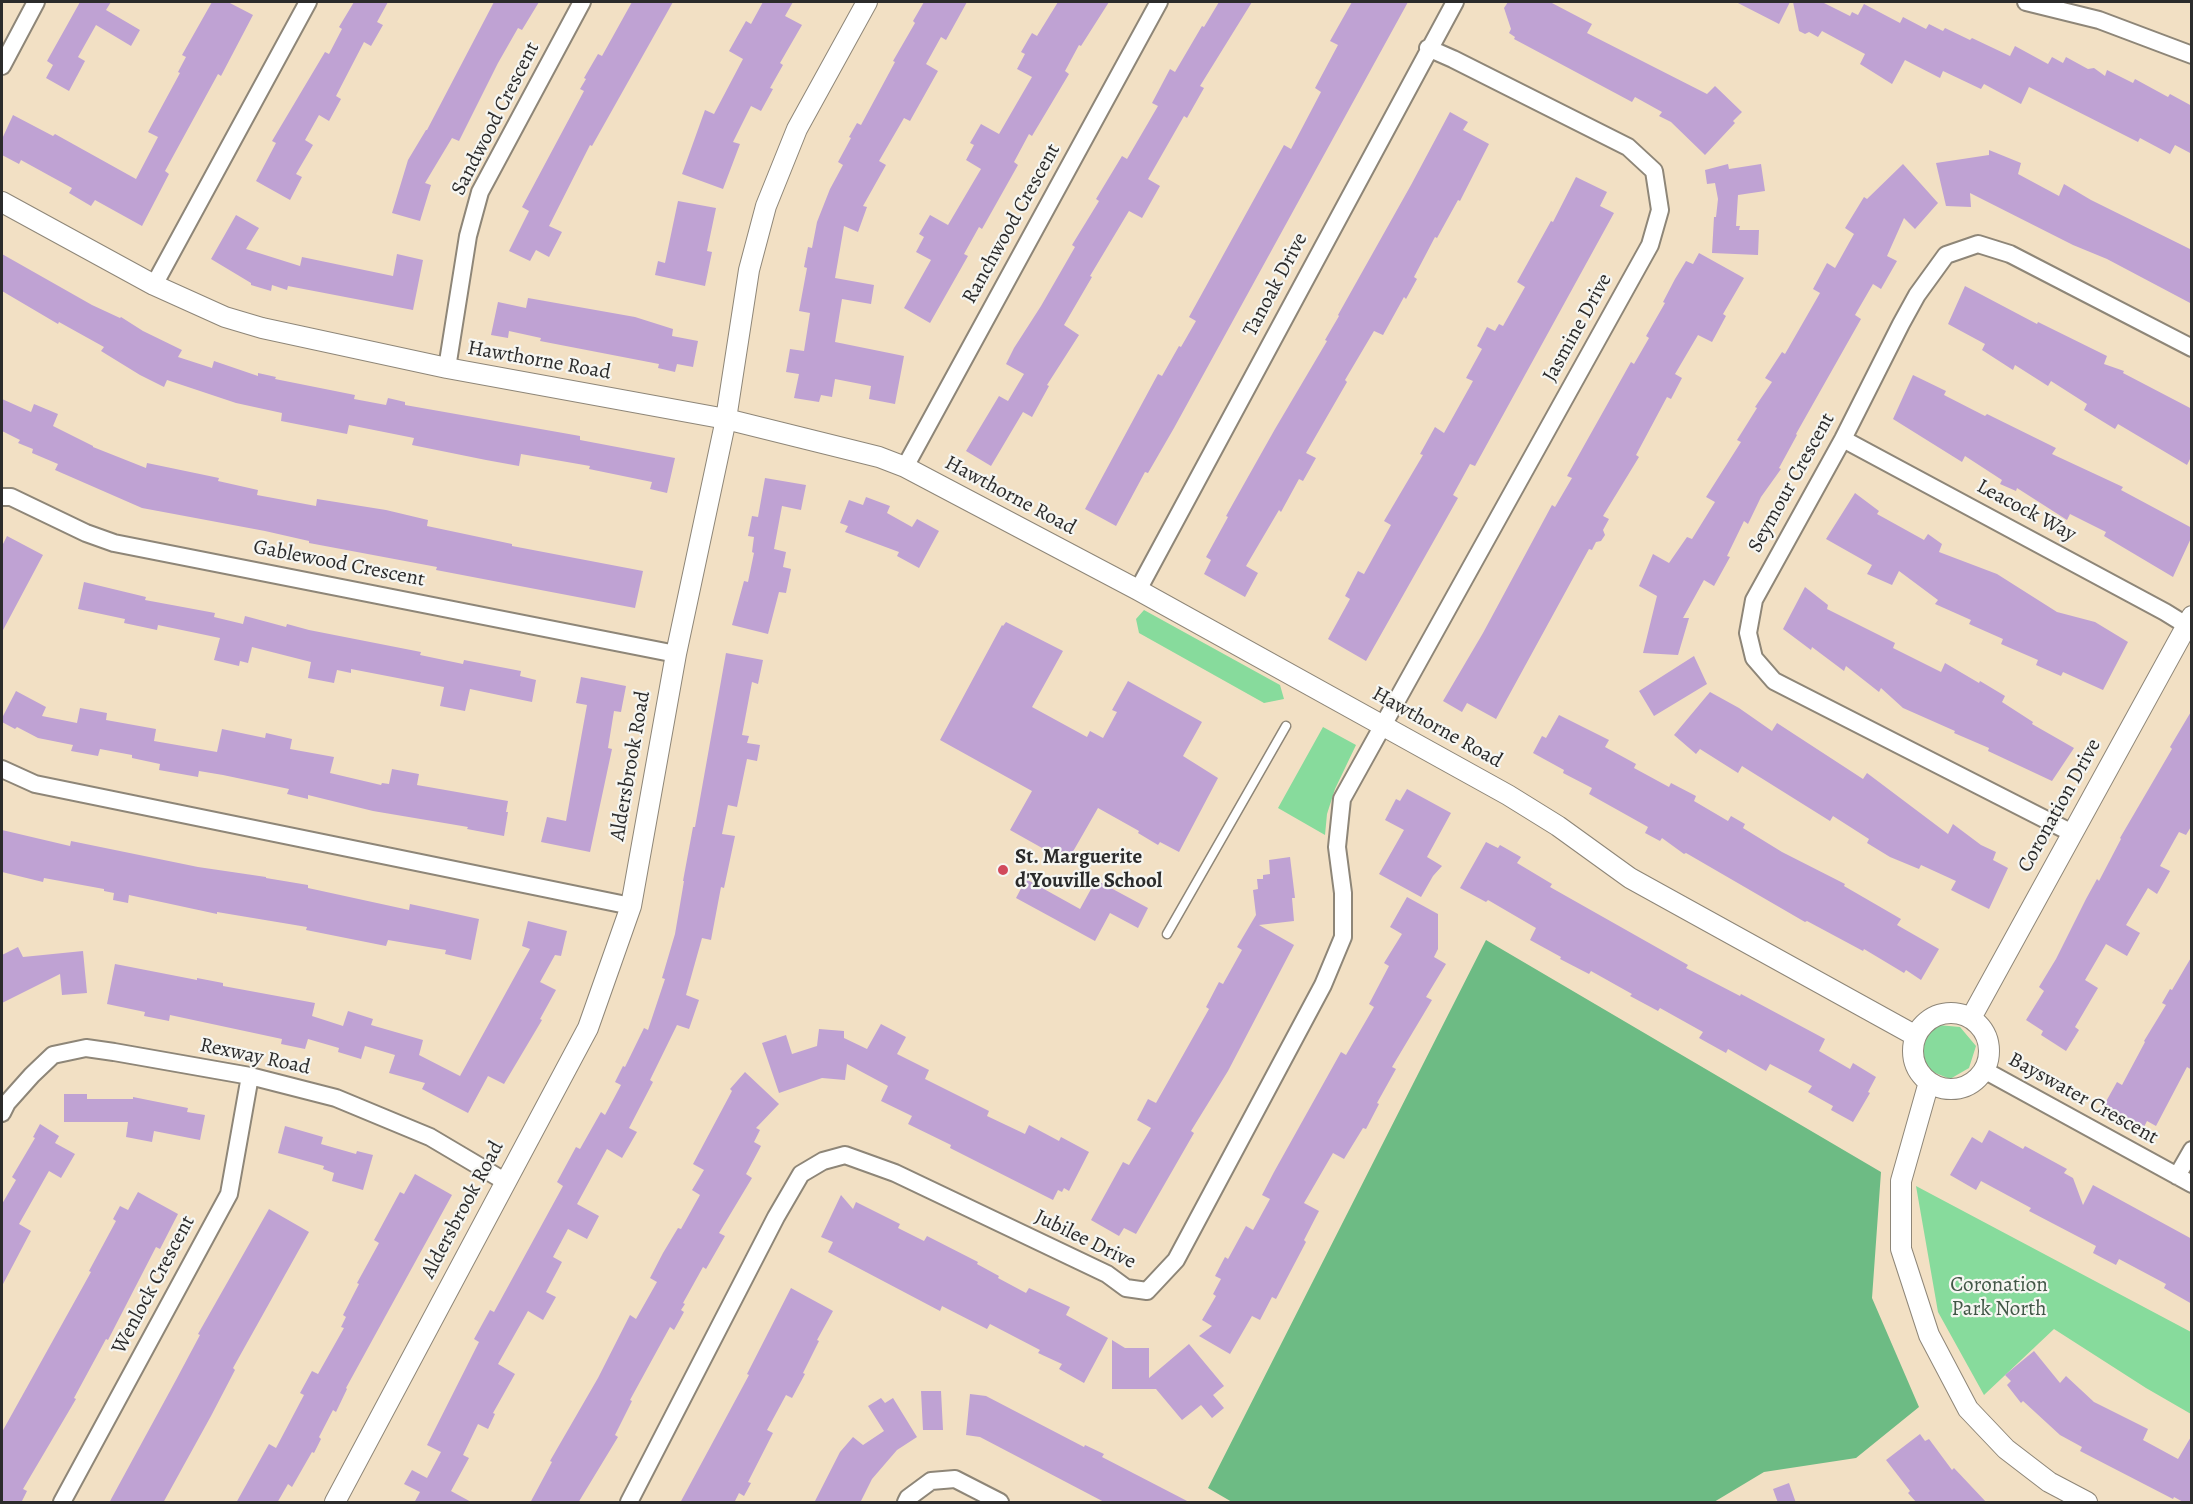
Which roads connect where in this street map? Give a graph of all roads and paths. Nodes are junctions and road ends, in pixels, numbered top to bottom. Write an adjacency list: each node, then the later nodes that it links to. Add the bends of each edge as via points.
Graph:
1 (36, 2): 10 (street)
2 (308, 2): 12 (street)
3 (582, 2): 14 (street, Sandwood Crescent, via 480,192 468,236)
4 (867, 2): 15 (street, Aldersbrook Road, via 797,129 766,206 749,270)
5 (1159, 2): 17 (street, Ranchwood Crescent)
6 (1455, 2): 8 (street, Tanoak Drive)
7 (2026, 2): 9 (street, via 2099,20)
8 (1428, 48): 19 (street, Tanoak Drive); 22 (street, Jasmine Drive, via 1628,147 1654,171 1660,210 1650,244)
9 (2192, 55)
10 (2, 66)
11 (2, 202): 12 (street, Hawthorne Road)
12 (154, 285): 14 (street, Hawthorne Road, via 225,317 262,328)
13 (2192, 348): 16 (street, Seymour Crescent, via 2010,254 1978,244 1946,255 1917,295)
14 (447, 368): 15 (street, Hawthorne Road)
15 (726, 419): 17 (street, Hawthorne Road); 21 (street, Aldersbrook Road)
16 (1844, 439): 20 (street, Leacock Way, via 2165,612); 25 (street, Seymour Crescent, via 1754,600 1748,633 1754,658 1774,681)
17 (905, 467): 19 (street, Hawthorne Road)
18 (2, 497): 21 (street, Gablewood Crescent, via 11,496 114,543)
19 (1138, 590): 22 (street, Hawthorne Road)
20 (2189, 620): 25 (street, Coronation Drive)
21 (676, 654): 26 (street, Aldersbrook Road)
22 (1382, 725): 29 (street, Hawthorne Road, via 1508,795 1630,878); 39 (street, Jubilee Drive, via 1342,799 1337,847 1343,937 1327,975 1176,1260 1147,1291 1126,1288 1107,1274 895,1173 844,1155 823,1161 801,1174 776,1217)
23 (1286, 726): 27 (lane)
24 (2, 769): 26 (street, via 35,784)
25 (2072, 833): 28 (street, Coronation Drive)
26 (630, 906): 36 (street, Aldersbrook Road, via 588,1028)
27 (1167, 934)
28 (1971, 1018): 29 (street, via 1955,1013 1940,1015 1926,1023); 30 (street, via 1986,1036 1989,1048)
29 (1916, 1036): 32 (street, via 1915,1061)
30 (1984, 1070): 32 (street, via 1976,1080 1953,1089); 35 (street, Bayswater Crescent)
31 (250, 1076): 33 (street, Rexway Road, via 86,1048 53,1055 19,1089); 36 (street, Rexway Road, via 336,1098 430,1137); 37 (street, Wenlock Crescent, via 229,1194)
32 (1929, 1082): 42 (street, via 1901,1181 1901,1249 1929,1335 1968,1409 2006,1449 2049,1482)
33 (2, 1113)
34 (2192, 1150): 35 (street)
35 (2184, 1180)
36 (506, 1182): 38 (street, Aldersbrook Road)
37 (62, 1503)
38 (335, 1503)
39 (629, 1503)
40 (906, 1503): 41 (street, via 932,1481 955,1479)
41 (1000, 1503)
42 (2086, 1503)

